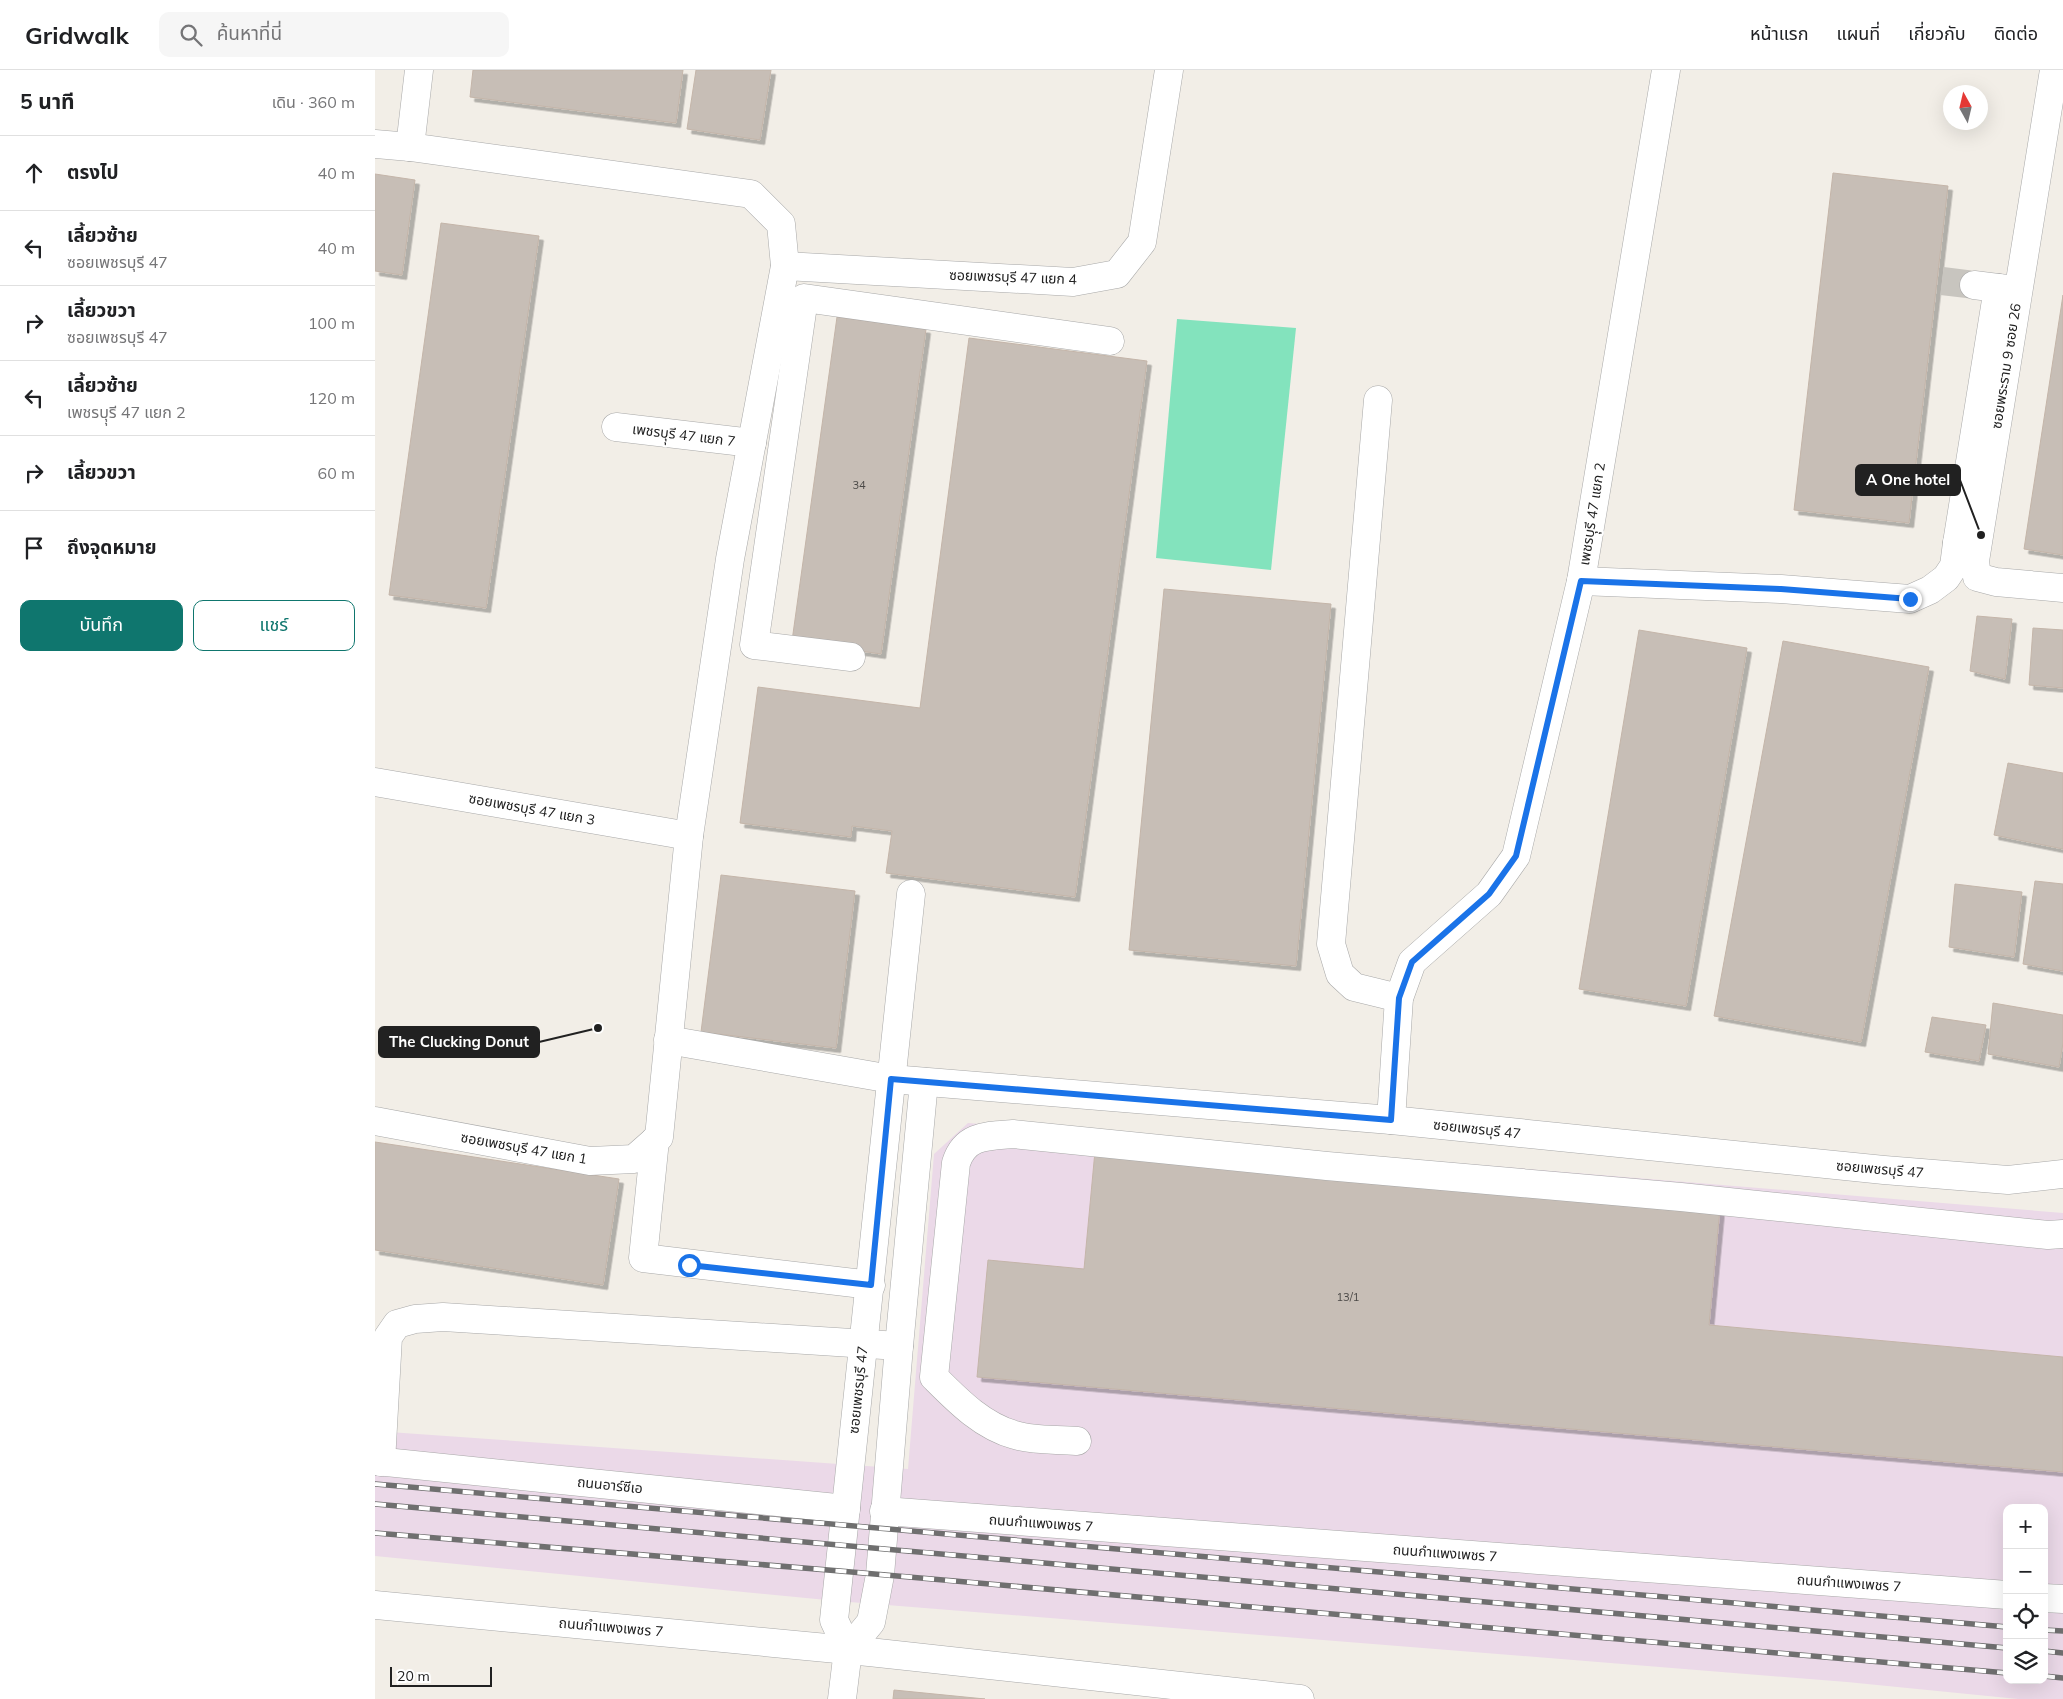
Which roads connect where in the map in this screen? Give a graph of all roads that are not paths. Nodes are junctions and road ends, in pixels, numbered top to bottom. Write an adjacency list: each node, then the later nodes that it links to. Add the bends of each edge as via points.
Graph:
1 (419, 70): 6 (street)
2 (1169, 70): 7 (street, ซอยเพชรบุรี 47 แยก 4, via 1142,242 1117,274 1073,282)
3 (1666, 70): 14 (street, เพชรบุุรี 47 แยก 2)
4 (2054, 70): 13 (street, ซอยพระราม 9 ซอย 26, via 1997,288)
5 (375, 144): 6 (street)
6 (410, 147): 7 (street, via 751,194 781,224)
7 (785, 266): 11 (street)
8 (1110, 341): 12 (street, via 804,298)
9 (1378, 400): 20 (street, via 1331,944 1339,974 1354,987)
10 (616, 427): 11 (street, เพชรบุุรี 47 แยก 7)
11 (750, 452): 12 (street, เพชรบุุรี 47 แยก 7); 18 (street, via 730,559)
12 (779, 465): 16 (street, via 754,645)
13 (1966, 552): 14 (street, ซอยพระราม 9 ซอย 26, via 1946,578 1910,599 1781,589); 15 (street, via 1977,577 1996,582)
14 (1581, 581): 20 (street, เพชรบุุรี 47 แยก 2, via 1516,856 1489,894 1412,962)
15 (2063, 588)
16 (851, 657)
17 (375, 782): 18 (street, ซอยเพชรบุรี 47 แยก 3)
18 (689, 836): 21 (street)
19 (911, 894): 22 (street)
20 (1399, 998): 24 (street, เพชรบุุรี 47 แยก 2)
21 (668, 1040): 22 (street, ซอยเพชรบุรี 47); 26 (street, via 659,1137)
22 (891, 1079): 23 (street, ซอยเพชรบุรี 47); 29 (street, ซอยเพชรบุรี 47)
23 (924, 1082): 24 (street, ซอยเพชรบุรี 47); 31 (street)
24 (1391, 1120): 27 (street, ซอยเพชรบุรี 47, via 1979,1178 2008,1180)
25 (375, 1121): 26 (street, ซอยเพชรบุรี 47 แยก 1, via 590,1161 634,1159)
26 (655, 1140): 29 (street, via 643,1258)
27 (2063, 1174)
28 (2063, 1234): 32 (street, via 1013,1134 989,1136 968,1143 956,1163 934,1377 962,1404 997,1429 1017,1436)
29 (871, 1285): 30 (street, ซอยเพชรบุรี 47)
30 (863, 1342): 31 (street); 33 (street, via 415,1318 397,1324 388,1337); 34 (street, ซอยเพชรบุรี 47)
31 (899, 1346): 35 (street)
32 (1077, 1441)
33 (378, 1461): 34 (street, ถนนอาร์ซีเอ)
34 (846, 1508): 40 (street, ซอยเพชรบุรี 47, via 834,1620)
35 (884, 1511): 36 (street, ถนนกำแพงเพชร 7); 40 (street, via 880,1575 871,1622)
36 (2003, 1595)
37 (2048, 1598): 38 (street)
38 (2063, 1599)
39 (375, 1605): 40 (street, ถนนกำแพงเพชร 7)
40 (848, 1650): 41 (street); 42 (street, ถนนกำแพงเพชร 7)
41 (842, 1699)
42 (1300, 1699)

